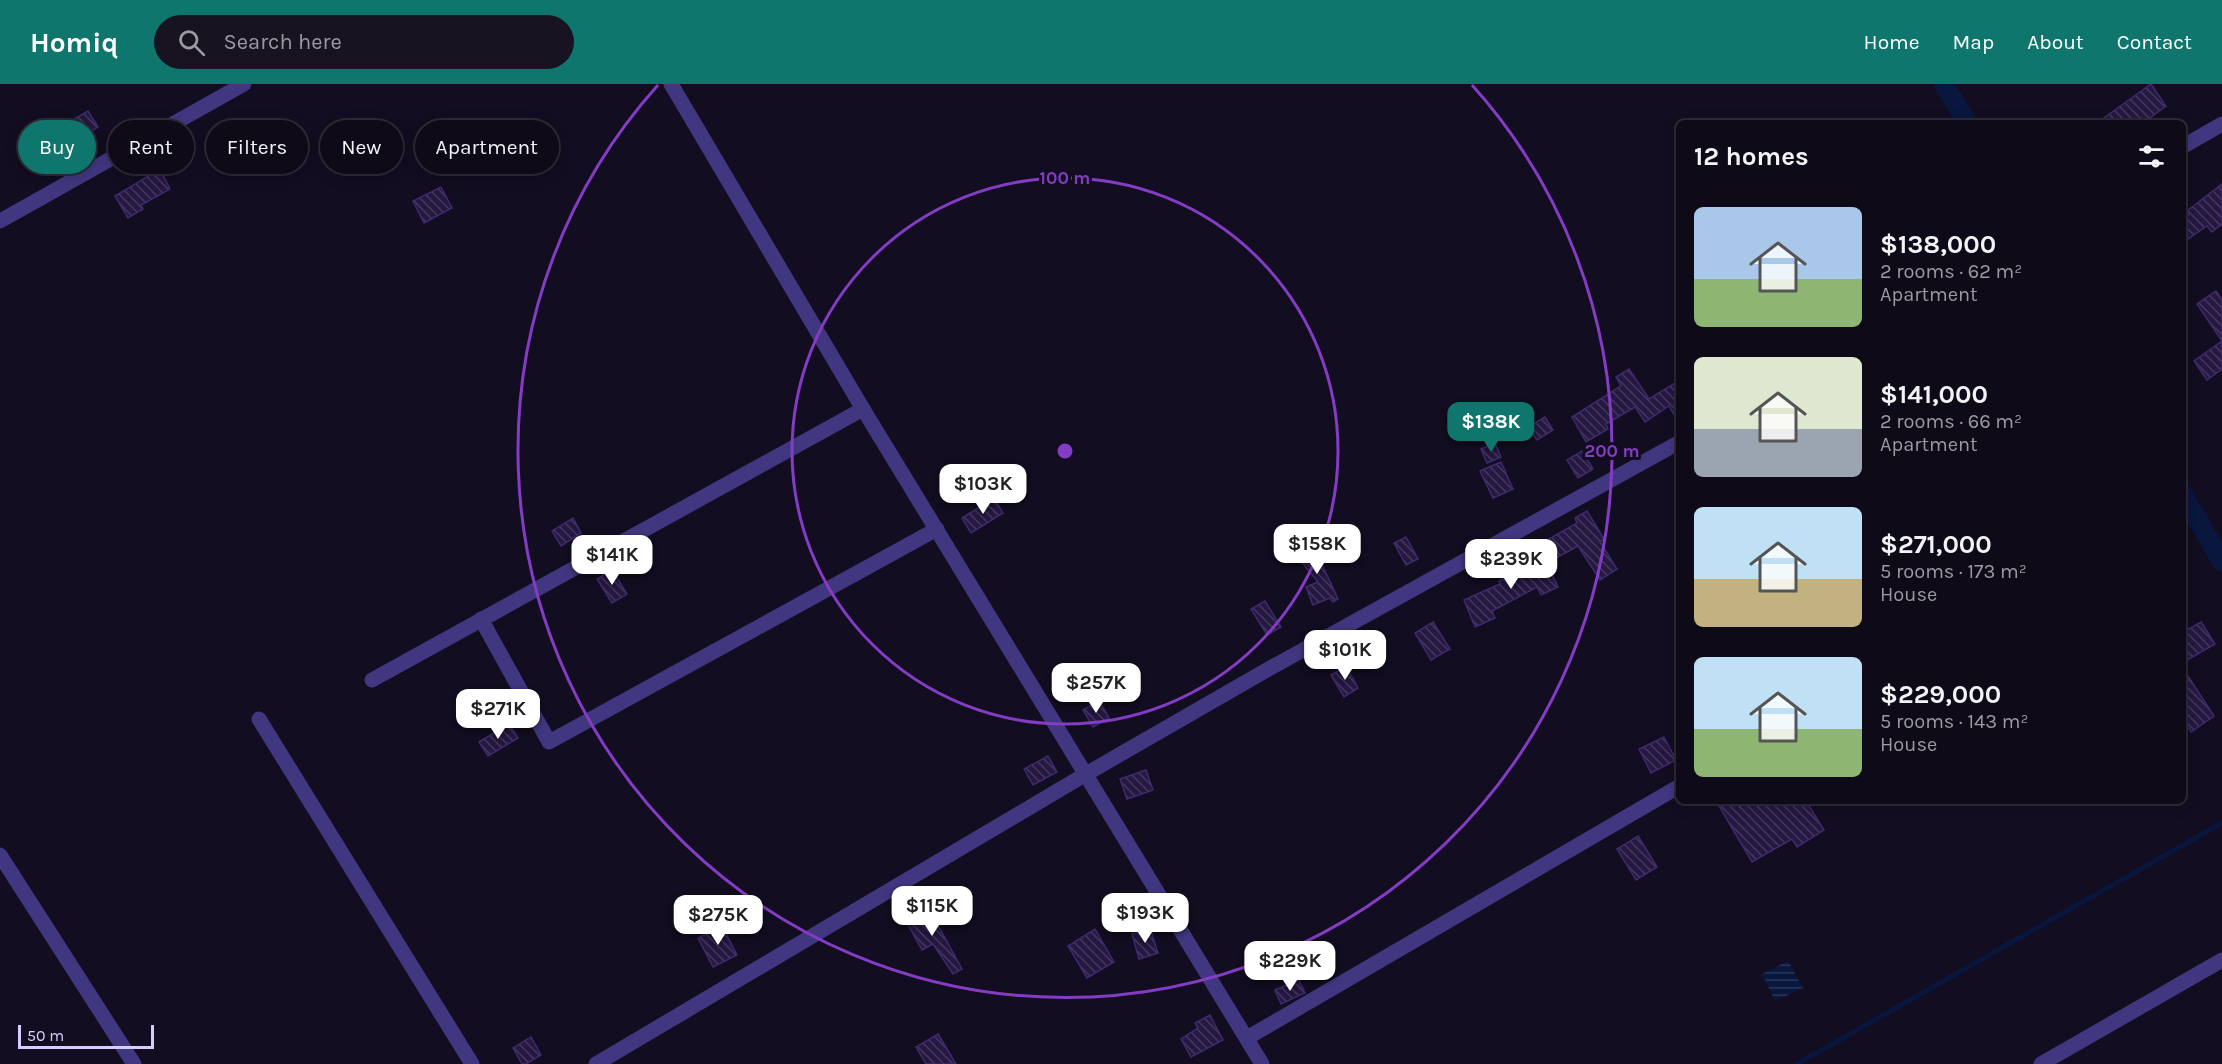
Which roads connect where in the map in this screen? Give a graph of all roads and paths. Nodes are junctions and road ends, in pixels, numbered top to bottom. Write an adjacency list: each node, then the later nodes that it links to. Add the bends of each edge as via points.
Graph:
1 (244, 84): 5 (street)
2 (671, 84): 6 (street)
3 (2222, 124): 4 (street)
4 (2186, 145)
5 (0, 221)
6 (863, 409): 8 (street); 9 (street)
7 (1676, 443): 12 (street)
8 (937, 529): 9 (street, via 549,742); 12 (street)
9 (481, 619): 10 (street)
10 (372, 680)
11 (260, 719): 18 (street)
12 (1086, 774): 16 (street); 19 (street)
13 (1676, 788): 16 (street)
14 (0, 855): 17 (street)
15 (2222, 960): 21 (street)
16 (1247, 1038): 20 (street)
17 (134, 1064)
18 (472, 1064)
19 (596, 1064)
20 (1262, 1064)
21 (2041, 1064)

